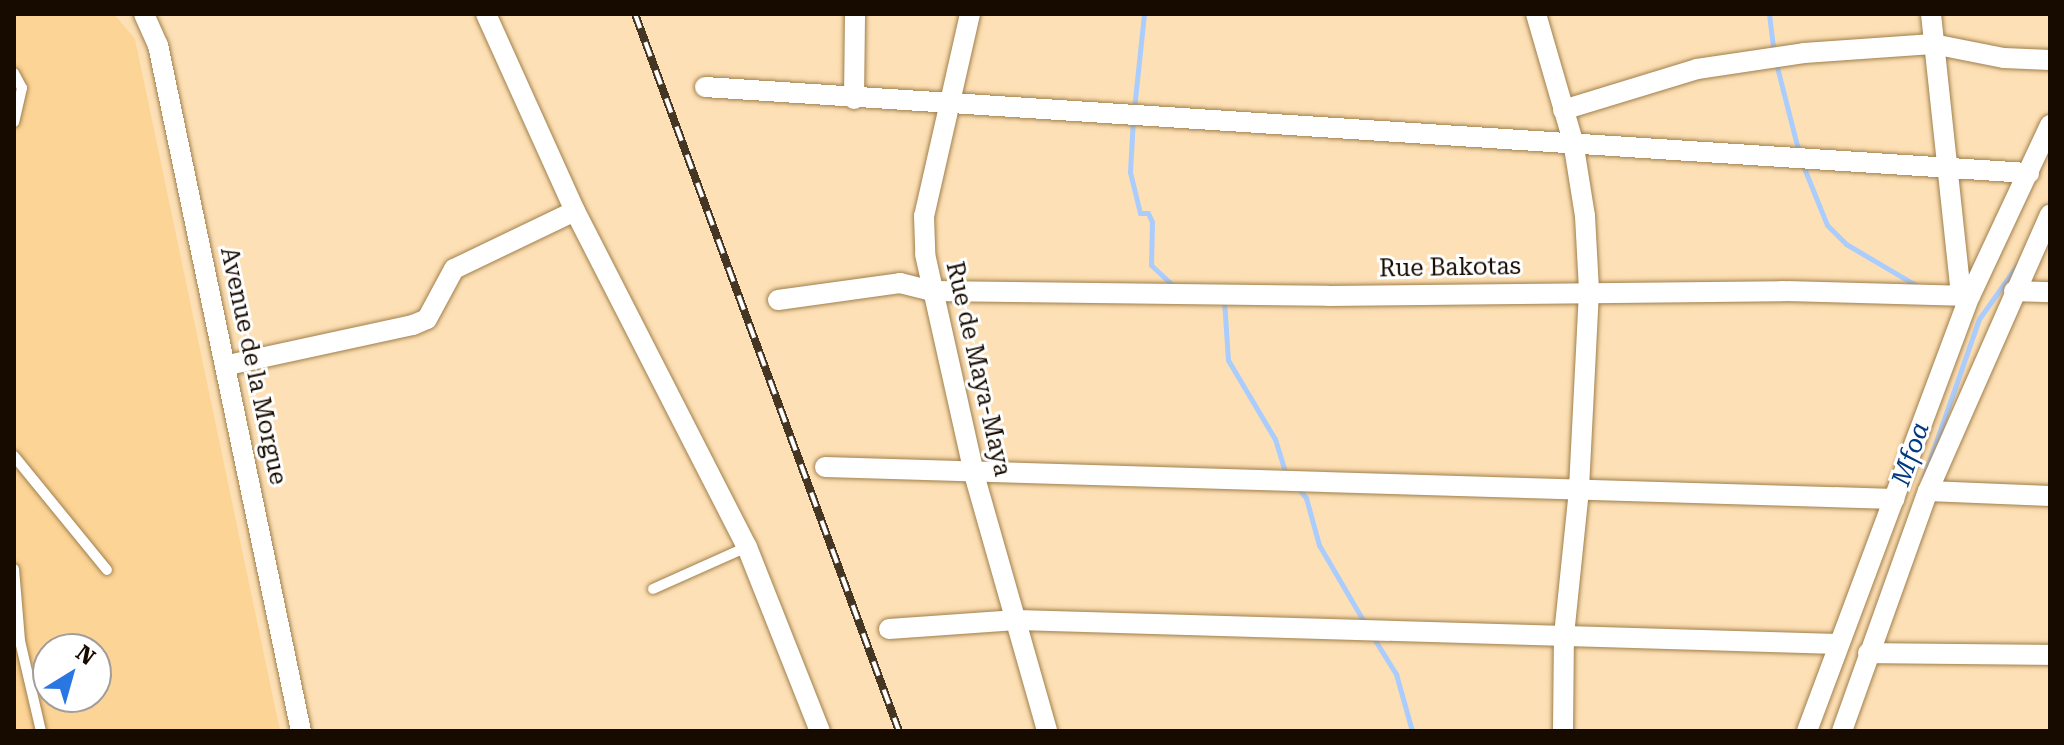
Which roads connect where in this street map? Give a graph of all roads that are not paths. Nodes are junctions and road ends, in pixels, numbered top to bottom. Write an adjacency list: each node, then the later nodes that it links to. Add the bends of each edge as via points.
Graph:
1 (144, 14): 27 (street, Avenue de la Morgue, via 158,45)
2 (486, 14): 19 (street)
3 (855, 14): 11 (street)
4 (970, 14): 12 (street, Rue de Maya-Maya)
5 (1536, 14): 13 (street)
6 (1931, 14): 7 (street)
7 (1933, 44): 8 (street, via 2004,58); 13 (street, via 1746,59); 17 (street)
8 (2050, 60)
9 (14, 73): 14 (lane, via 22,88)
10 (705, 87): 11 (street)
11 (854, 99): 12 (street)
12 (949, 104): 16 (street); 21 (street, Rue de Maya-Maya, via 924,216)
13 (1563, 110): 16 (street)
14 (14, 122)
15 (2050, 125): 18 (street)
16 (1573, 141): 17 (street); 22 (street)
17 (1949, 166): 18 (street); 25 (street)
18 (2029, 173): 25 (street)
19 (575, 211): 27 (street, via 454,269 427,319); 35 (street)
20 (2050, 215): 23 (street)
21 (932, 291): 22 (street, Rue Bakotas, via 1328,296); 26 (street, Rue Bakotas, via 900,283); 30 (street, Rue de Maya-Maya)
22 (1589, 291): 25 (street, Rue Bakotas); 31 (street)
23 (2014, 291): 24 (street); 32 (street)
24 (2050, 292)
25 (1966, 296): 34 (street)
26 (778, 300)
27 (228, 365): 46 (street, Avenue de la Morgue)
28 (14, 456): 37 (lane)
29 (825, 467): 30 (street)
30 (974, 474): 31 (street); 39 (street, Rue de Maya-Maya)
31 (1579, 490): 34 (street); 41 (street)
32 (1928, 491): 33 (street); 43 (street)
33 (2050, 496)
34 (1895, 499): 42 (street)
35 (747, 547): 38 (lane); 47 (street)
36 (14, 569): 45 (lane, via 20,641)
37 (107, 570)
38 (653, 589)
39 (1017, 620): 40 (street); 41 (street); 48 (street, Rue de Maya-Maya)
40 (889, 629)
41 (1564, 634): 42 (street); 49 (street)
42 (1838, 644): 50 (street)
43 (1868, 653): 44 (street); 51 (street)
44 (2050, 655)
45 (41, 731)
46 (301, 731)
47 (820, 731)
48 (1047, 731)
49 (1563, 731)
50 (1807, 731)
51 (1842, 731)

